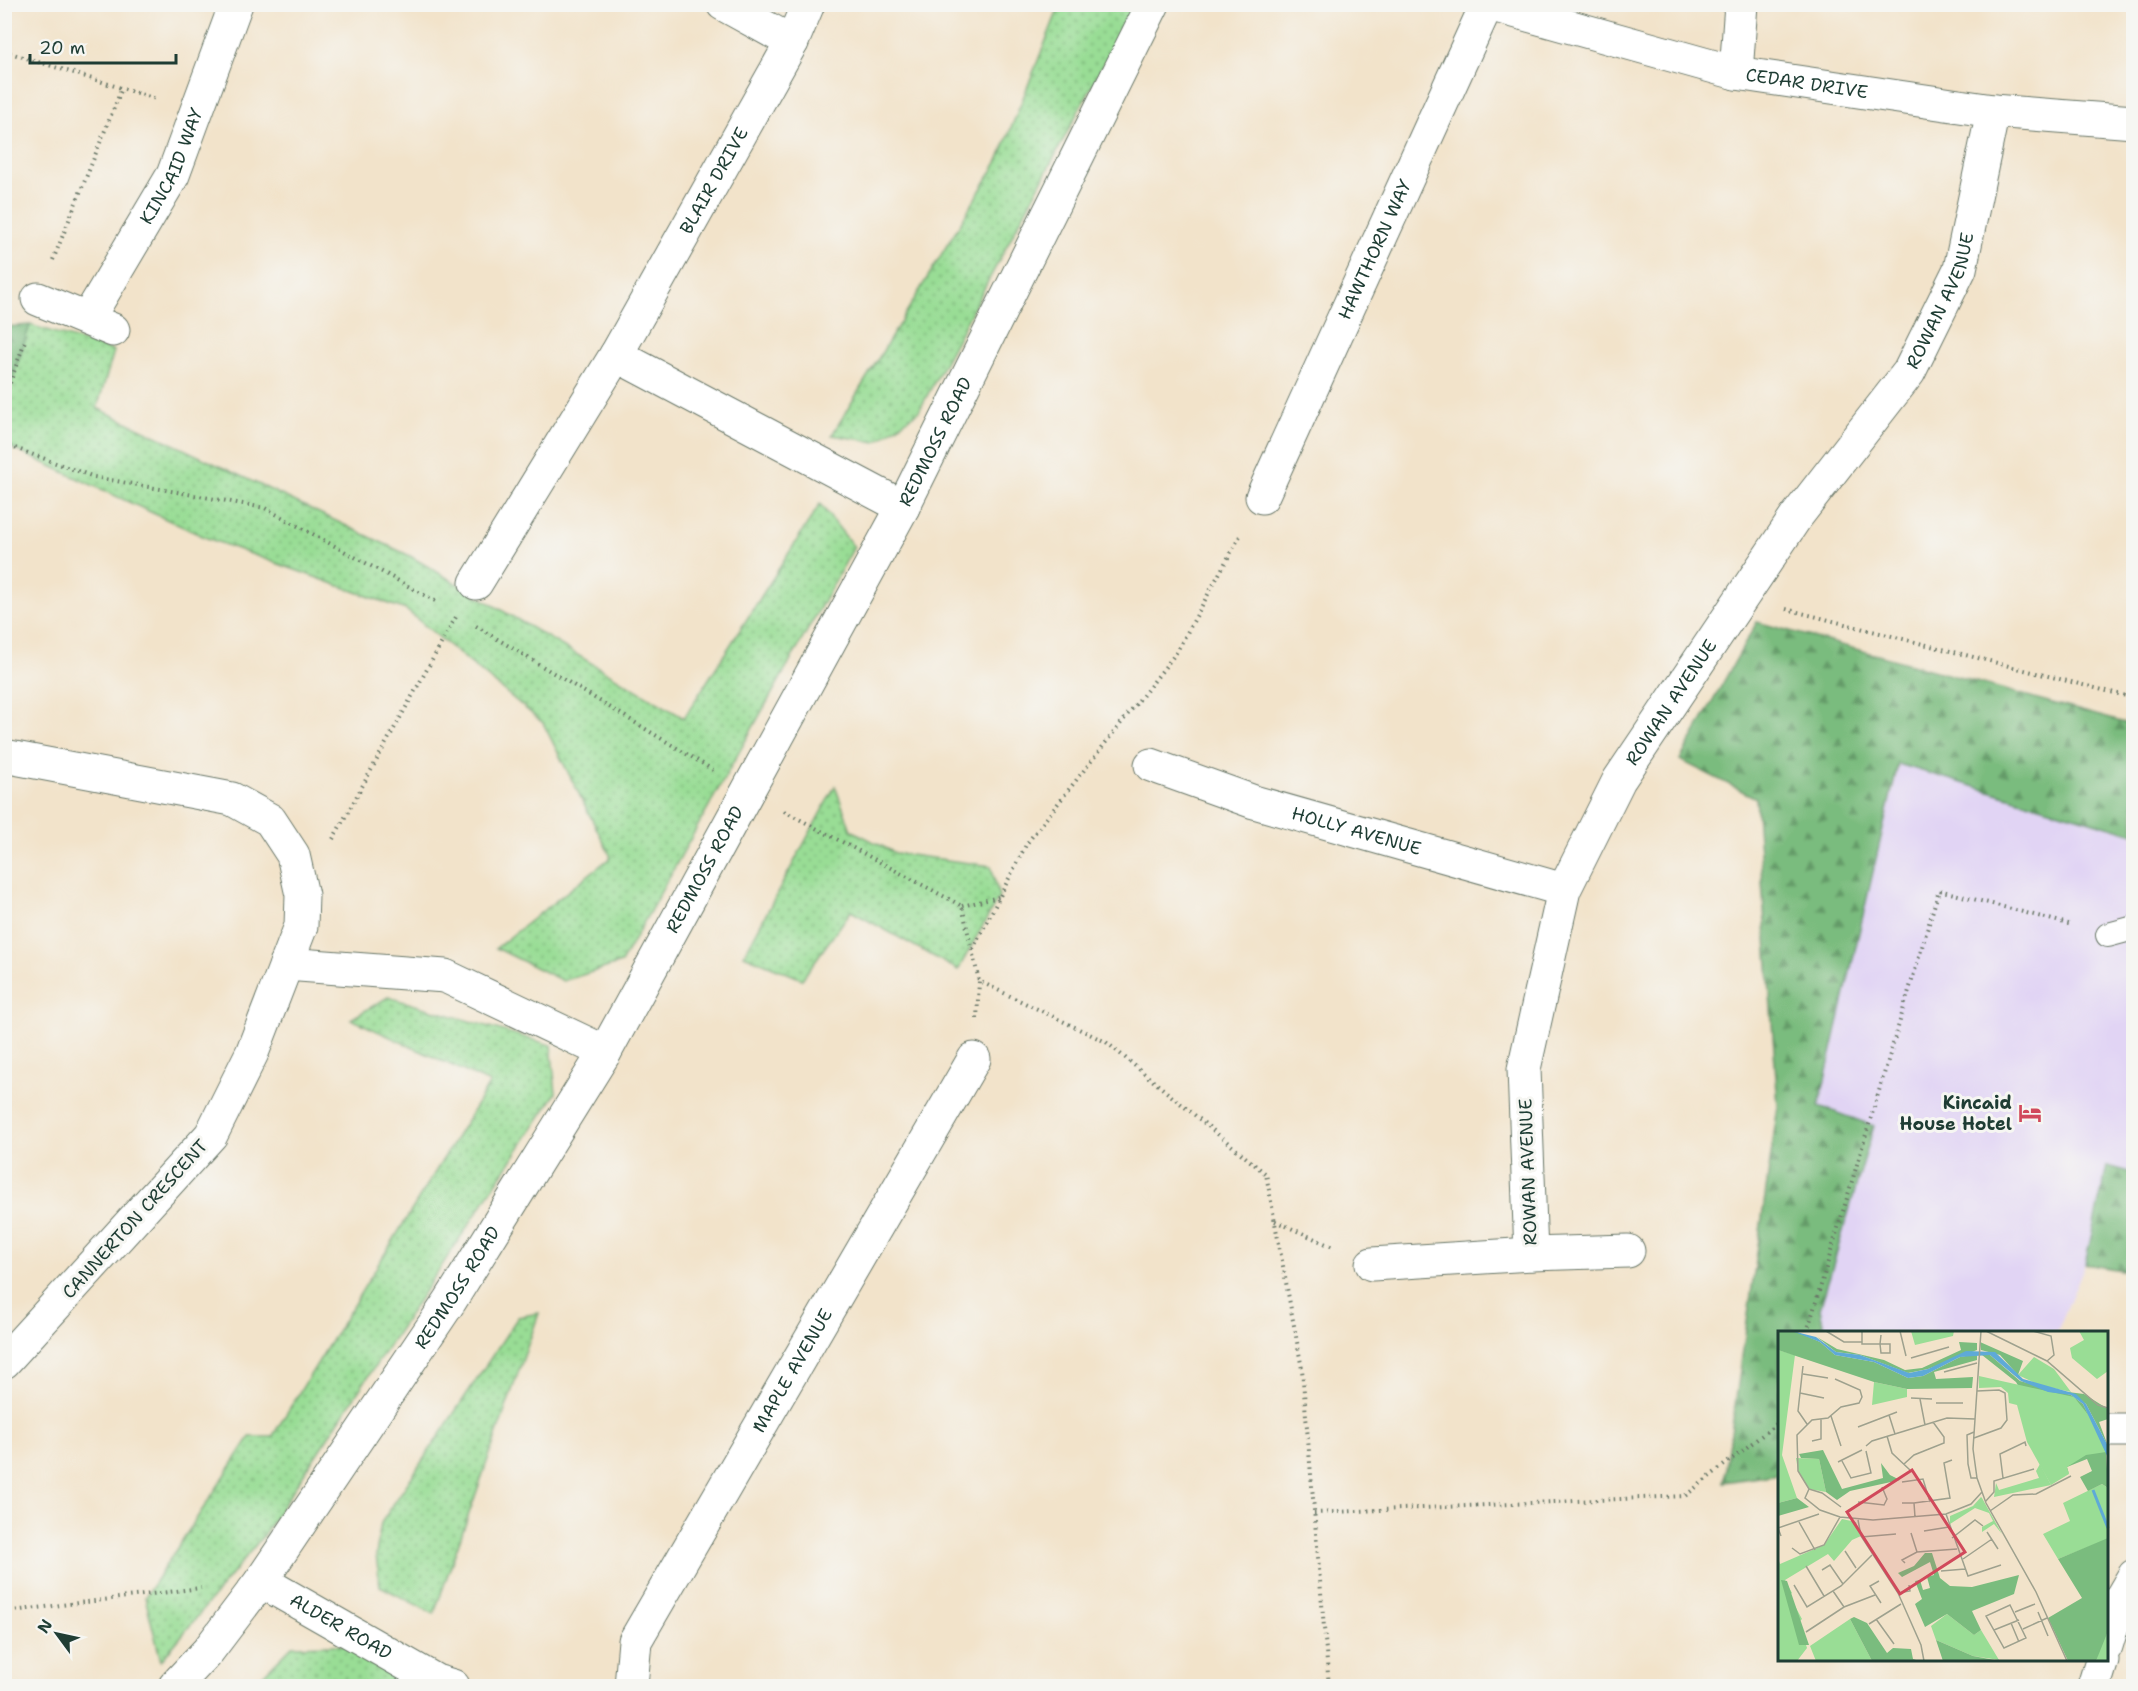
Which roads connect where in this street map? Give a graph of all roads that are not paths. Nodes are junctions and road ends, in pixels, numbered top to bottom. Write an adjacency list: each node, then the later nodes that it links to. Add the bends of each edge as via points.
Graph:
1 (236, 4): 11 (street, KINCAID WAY, via 173,175 101,324)
2 (723, 4): 7 (street)
3 (808, 4): 7 (street, BLAIR DRIVE)
4 (1153, 4): 14 (street, REDMOSS ROAD)
5 (1488, 4): 8 (street, CEDAR DRIVE); 13 (street, HAWTHORN WAY)
6 (1741, 4): 8 (street)
7 (792, 42): 12 (street, BLAIR DRIVE)
8 (1736, 73): 9 (street, CEDAR DRIVE)
9 (1993, 111): 10 (street, CEDAR DRIVE); 18 (street, ROWAN AVENUE, via 1960,269 1909,372 1796,517 1619,780)
10 (2133, 122)
11 (38, 299)
12 (616, 355): 14 (street); 15 (street, BLAIR DRIVE)
13 (1262, 497)
14 (903, 507): 22 (street, REDMOSS ROAD)
15 (476, 582)
16 (4, 756): 21 (street, CANNERTON CRESCENT, via 232,799 270,820 293,855 302,895 301,926)
17 (1151, 765): 18 (street, HOLLY AVENUE, via 1254,802)
18 (1564, 890): 25 (street, ROWAN AVENUE, via 1524,1069)
19 (2133, 928): 20 (lane)
20 (2108, 935)
21 (286, 964): 22 (street, via 445,976); 27 (street, CANNERTON CRESCENT, via 252,1053 212,1135)
22 (605, 1053): 31 (street, REDMOSS ROAD, via 450,1301)
23 (974, 1059): 36 (street, MAPLE AVENUE, via 635,1641)
24 (1628, 1251): 25 (street, ROWAN AVENUE)
25 (1531, 1254): 26 (street)
26 (1372, 1264)
27 (4, 1362)
28 (2108, 1430): 29 (street)
29 (2133, 1430)
30 (2133, 1576): 32 (street, via 2120,1600)
31 (261, 1581): 34 (street, REDMOSS ROAD, via 208,1651); 35 (street, ALDER ROAD, via 436,1681)
32 (2108, 1639)
33 (2101, 1661): 37 (street)
34 (175, 1686)
35 (453, 1686)
36 (631, 1686)
37 (2094, 1686)

